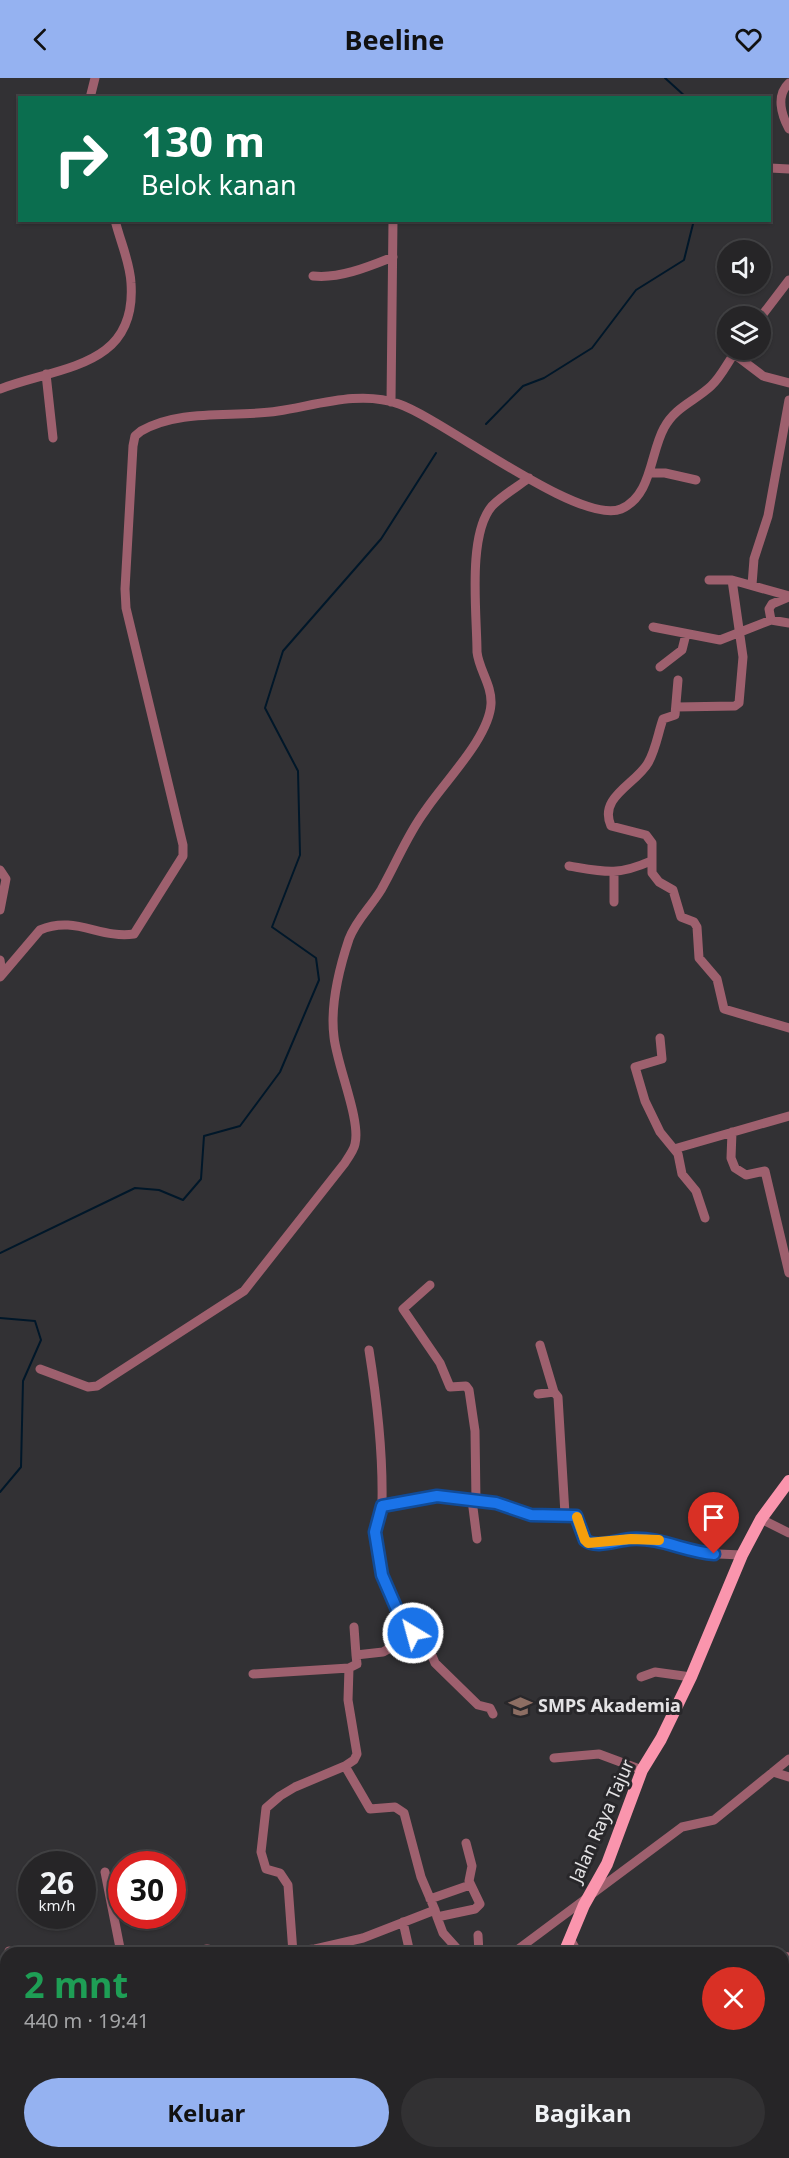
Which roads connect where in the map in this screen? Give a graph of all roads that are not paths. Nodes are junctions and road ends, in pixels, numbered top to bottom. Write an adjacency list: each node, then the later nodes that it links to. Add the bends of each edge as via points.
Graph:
1 (95, 78): 3 (street)
2 (789, 82): 4 (street, via 781,98)
3 (90, 96)
4 (789, 129)
5 (771, 168): 6 (street)
6 (789, 170)
7 (116, 222): 15 (street, via 132,285 124,330 106,352)
8 (393, 222): 9 (street)
9 (393, 257): 10 (street, via 347,273); 19 (street)
10 (312, 276)
11 (789, 280): 12 (street)
12 (769, 306)
13 (730, 360): 21 (street, via 712,384 669,419)
14 (745, 360): 16 (street, via 763,376)
15 (46, 374): 17 (street); 20 (street)
16 (789, 383)
17 (0, 389)
18 (789, 400): 26 (street, via 768,516 754,559)
19 (391, 402): 22 (street); 43 (street, via 348,399 278,411 182,417 149,427 135,436 126,608 183,856 134,934 118,935 70,924 49,926 40,930)
20 (53, 438)
21 (649, 473): 22 (street, via 631,502 622,509 607,511 590,510); 23 (street)
22 (529, 477): 54 (street, via 491,508 481,529 477,551 477,652 491,691 487,723 423,812 380,891 356,921 346,949 334,1008 333,1036 356,1127 355,1145 244,1291 97,1386 88,1388)
23 (696, 480)
24 (709, 580): 25 (street)
25 (732, 580): 26 (street); 31 (street)
26 (752, 585): 27 (street)
27 (789, 596): 28 (street, via 772,604)
28 (771, 620): 29 (street); 31 (street)
29 (789, 623)
30 (653, 627): 32 (street)
31 (740, 631): 32 (street, via 720,640); 35 (street, via 738,705)
32 (686, 634): 33 (street, via 682,650)
33 (660, 667)
34 (678, 680): 35 (street)
35 (676, 707): 36 (street, via 675,716 663,719 648,764 611,802 607,817 611,826 646,835 652,843)
36 (651, 861): 39 (street, via 630,871); 44 (street, via 655,879 673,890 679,914 697,927 699,958 717,979 724,1009)
37 (569, 866): 39 (street)
38 (0, 870): 41 (street, via 6,879)
39 (614, 873): 40 (street)
40 (614, 902)
41 (0, 910)
42 (0, 960): 43 (street)
43 (1, 975)
44 (789, 1028)
45 (660, 1038): 48 (street, via 662,1059 635,1067 645,1101 660,1132)
46 (789, 1116): 47 (street)
47 (732, 1132): 48 (street); 50 (street, via 735,1168 746,1175 765,1171)
48 (674, 1149): 49 (street)
49 (705, 1218)
50 (788, 1268)
51 (430, 1285): 58 (street, via 403,1309 440,1363 450,1387 468,1388 475,1431)
52 (540, 1345): 55 (street)
53 (369, 1350): 59 (street, via 377,1400)
54 (39, 1369)
55 (554, 1392): 56 (street); 60 (street, via 561,1418)
56 (538, 1394)
57 (789, 1481): 61 (main road, Jalan Raya Tajur)
58 (474, 1501): 59 (street, via 428,1496); 60 (street, via 531,1515); 63 (street)
59 (382, 1506): 66 (street, via 375,1532 382,1575)
60 (565, 1514): 64 (street, via 576,1516 585,1540 594,1544 655,1539 695,1553)
61 (761, 1519): 62 (street); 64 (main road, Jalan Raya Tajur)
62 (789, 1533)
63 (477, 1539)
64 (742, 1555): 71 (main road, Jalan Raya Tajur)
65 (354, 1627): 67 (street)
66 (408, 1635): 67 (street, via 405,1642 383,1652); 72 (street, via 424,1636 435,1663 478,1706 490,1708)
67 (356, 1655): 68 (street, via 357,1664)
68 (349, 1668): 69 (street); 75 (street, via 348,1700 357,1754)
69 (253, 1674)
70 (640, 1677): 71 (street, via 655,1672)
71 (691, 1677): 76 (main road, Jalan Raya Tajur)
72 (493, 1714)
73 (554, 1758): 76 (street, via 599,1754)
74 (789, 1759): 77 (street)
75 (345, 1766): 83 (street, via 370,1809 395,1807 404,1813); 89 (street, via 295,1787 266,1808 261,1852 266,1869 280,1874 288,1885)
76 (642, 1770): 82 (main road, Jalan Raya Tajur, via 614,1848)
77 (773, 1772): 78 (street); 82 (street, via 714,1820 682,1827)
78 (789, 1777)
79 (466, 1843): 81 (street, via 472,1866)
80 (105, 1872): 88 (street)
81 (470, 1885): 83 (street); 84 (street, via 479,1906)
82 (589, 1896): 87 (main road, Jalan Raya Tajur); 94 (street)
83 (430, 1899): 84 (street)
84 (436, 1914): 85 (street); 92 (street, via 443,1933)
85 (403, 1922): 90 (street, via 363,1938); 91 (street)
86 (478, 1935): 93 (street)
87 (570, 1939): 95 (main road, Jalan Raya Tajur); 96 (street)
88 (120, 1947)
89 (292, 1947)
90 (317, 1947)
91 (409, 1947)
92 (456, 1947)
93 (479, 1947)
94 (521, 1947)
95 (567, 1947)
96 (575, 1947)

